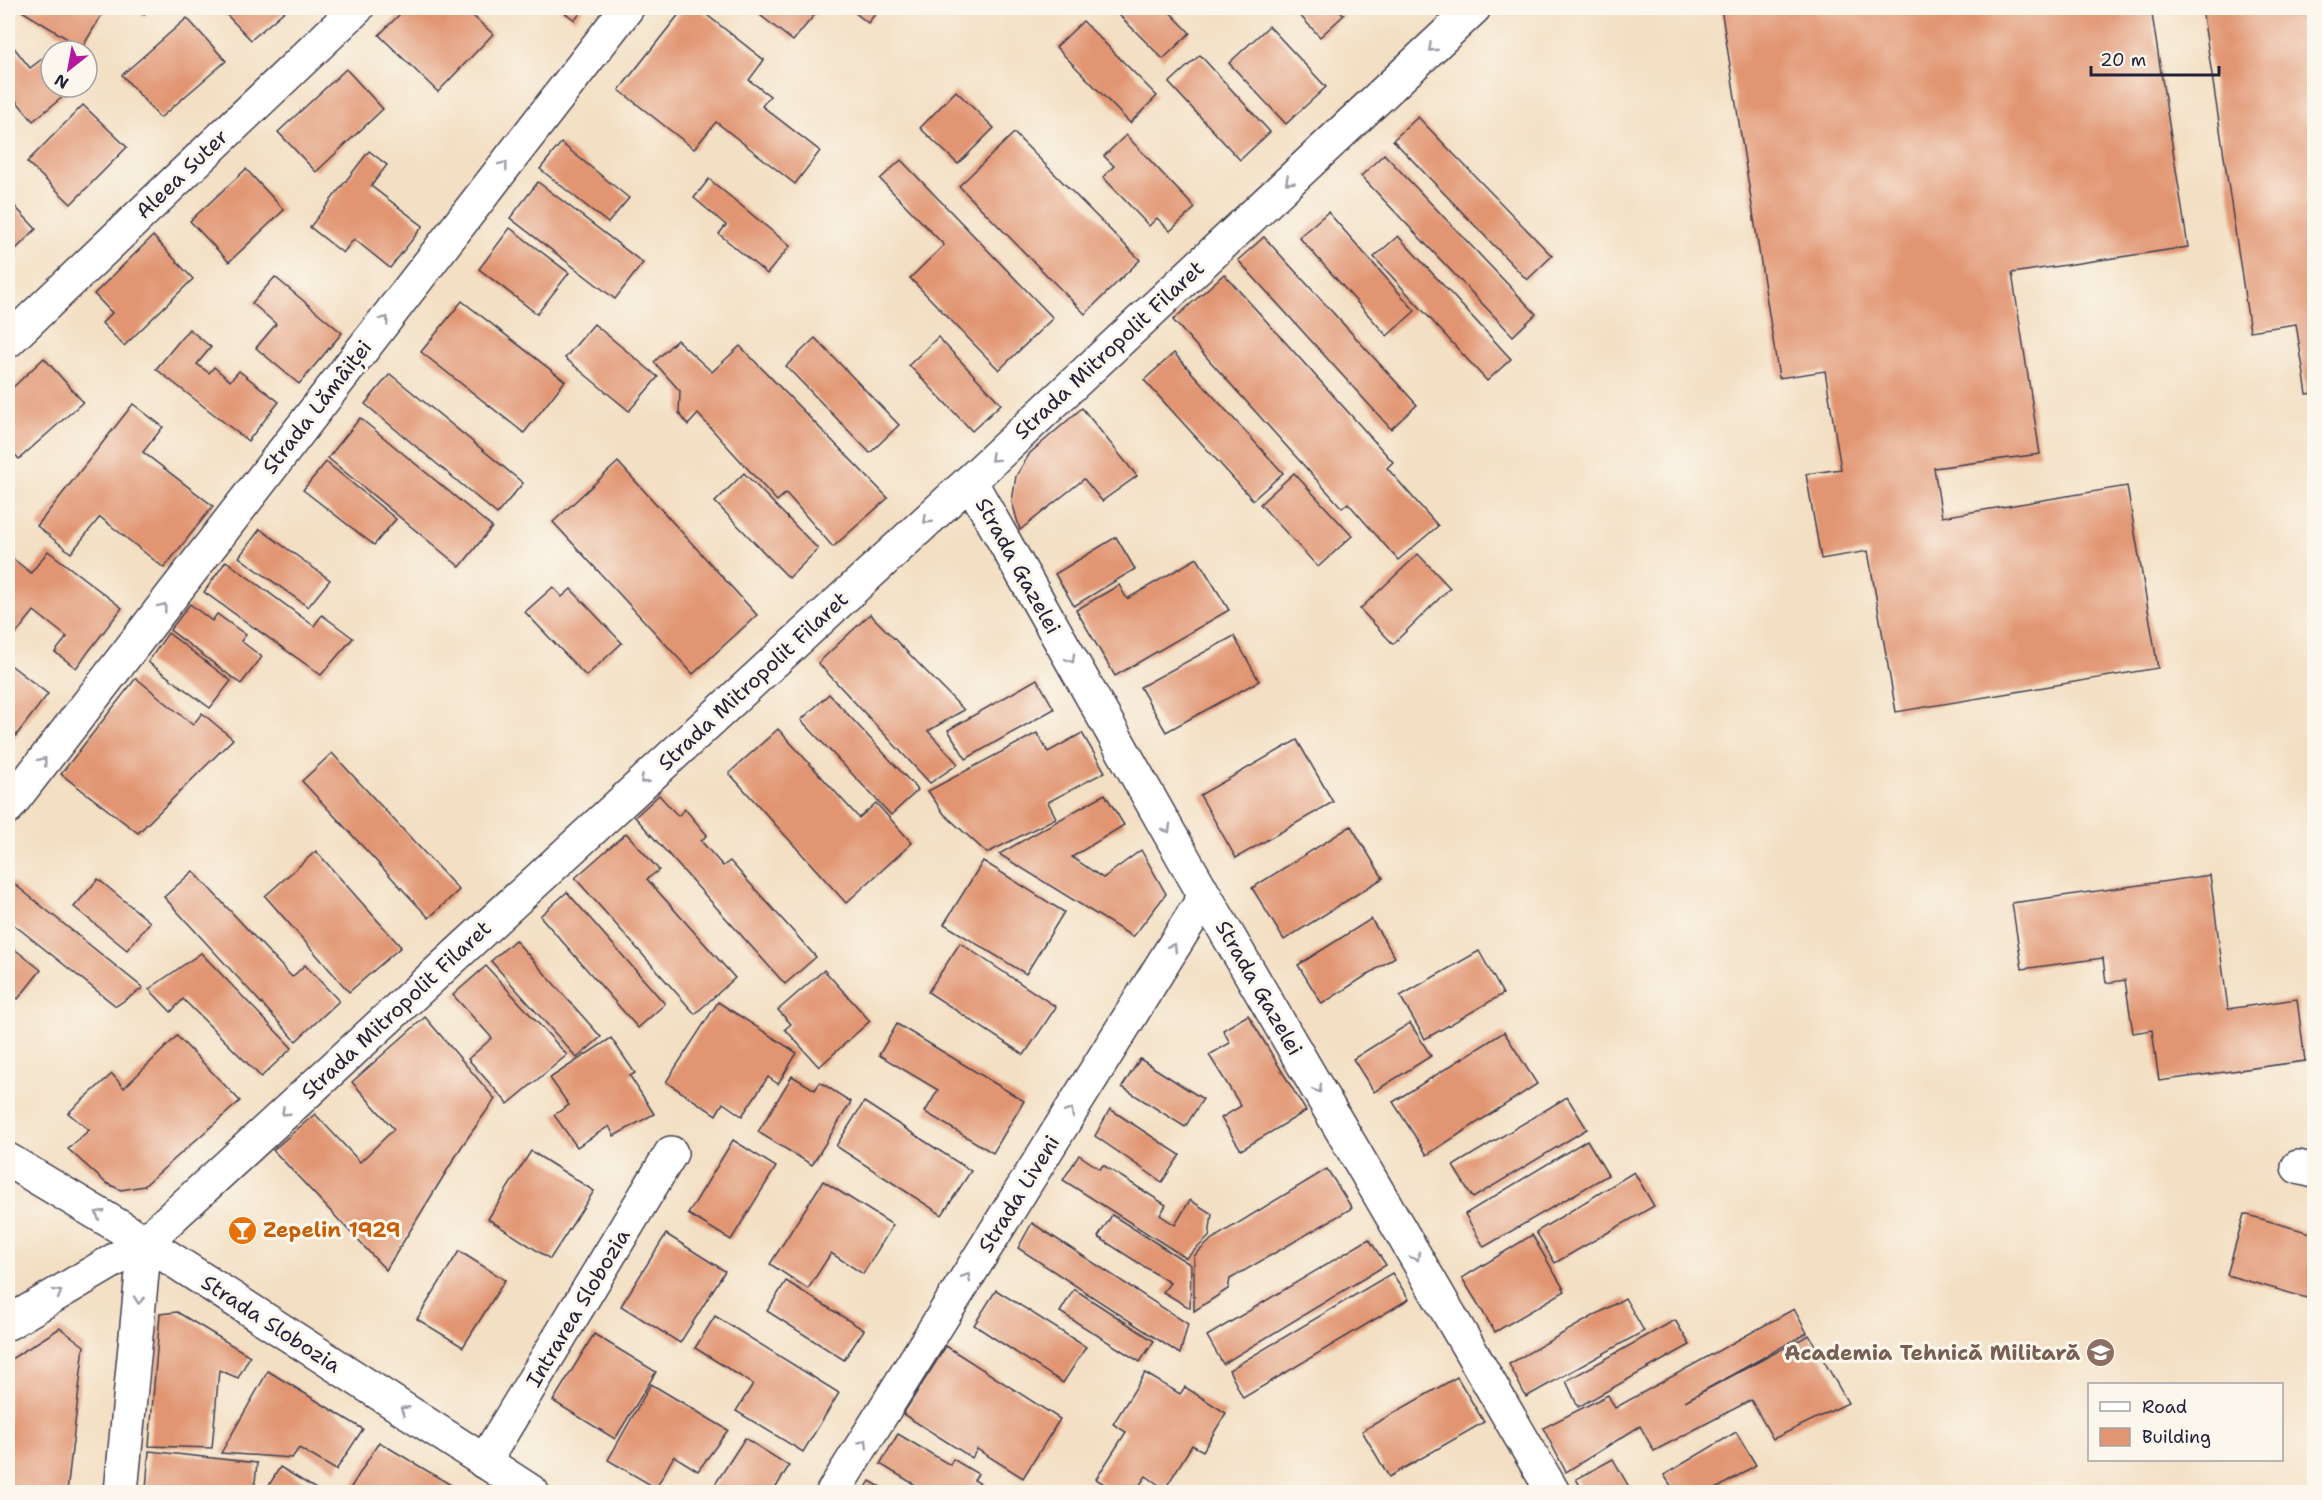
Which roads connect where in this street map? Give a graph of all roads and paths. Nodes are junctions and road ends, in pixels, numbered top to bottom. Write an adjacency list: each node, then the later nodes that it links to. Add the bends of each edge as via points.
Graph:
1 (357, 8): 4 (street, Aleea Suter)
2 (627, 8): 6 (street, Strada Lămâiței, one-way to 2)
3 (1474, 8): 5 (street, Strada Mitropolit Filaret, one-way to 5)
4 (8, 340)
5 (970, 480): 7 (street, Strada Gazelei, one-way to 7); 10 (street, Strada Mitropolit Filaret, one-way to 10)
6 (8, 807)
7 (1205, 896): 15 (street, Strada Liveni, one-way to 7); 16 (street, Strada Gazelei, one-way to 16)
8 (671, 1153): 12 (street, Intrarea Slobozia)
9 (8, 1160): 10 (street, Strada Slobozia, one-way to 9)
10 (145, 1242): 11 (street, Strada Mitropolit Filaret, one-way to 10); 12 (street, Strada Slobozia, one-way to 10); 13 (street, one-way to 13)
11 (8, 1323)
12 (484, 1462): 14 (street, Strada Slobozia)
13 (121, 1492)
14 (532, 1492)
15 (833, 1492)
16 (1553, 1492)

